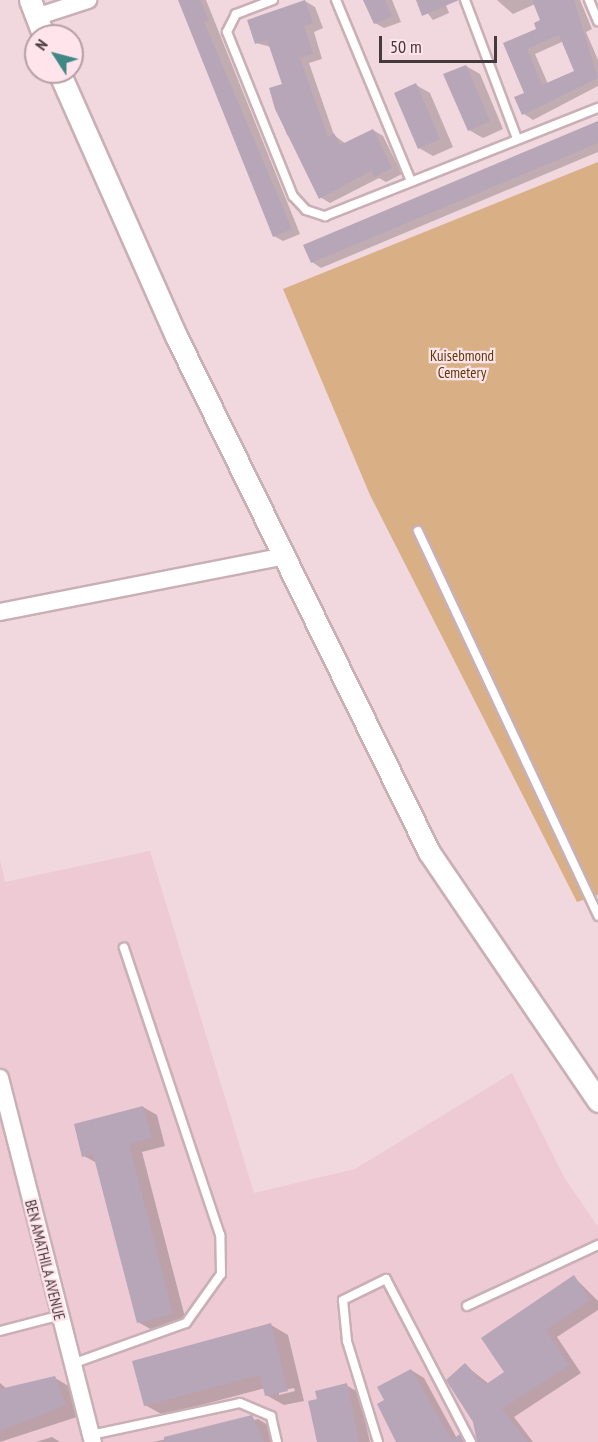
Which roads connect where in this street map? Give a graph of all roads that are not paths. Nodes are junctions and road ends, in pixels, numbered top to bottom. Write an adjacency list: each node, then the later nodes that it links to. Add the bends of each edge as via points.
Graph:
1 (88, 0): 6 (street)
2 (273, 0): 11 (lane, via 236,14 227,32 293,196 306,210 325,216)
3 (336, 0): 11 (lane)
4 (465, 0): 10 (lane)
5 (589, 0): 7 (lane)
6 (36, 18)
7 (598, 21)
8 (64, 84): 13 (street, via 176,336)
9 (598, 108): 10 (lane)
10 (517, 138): 11 (lane)
11 (410, 179)
12 (418, 531): 15 (lane)
13 (285, 556): 14 (street); 18 (street, via 429,852)
14 (0, 612)
15 (598, 916)
16 (124, 948): 23 (lane, via 220,1235 221,1274 186,1323)
17 (0, 1078): 21 (street, BEN AMATHILA AVENUE)
18 (598, 1101)
19 (598, 1245): 20 (lane)
20 (467, 1306)
21 (58, 1316): 22 (lane); 23 (street, BEN AMATHILA AVENUE)
22 (0, 1331)
23 (71, 1364): 24 (street, BEN AMATHILA AVENUE)
24 (92, 1438): 25 (lane, via 240,1403 271,1416)
25 (277, 1442)
26 (378, 1442): 27 (lane, via 347,1341 343,1300 386,1279)
27 (471, 1442)

